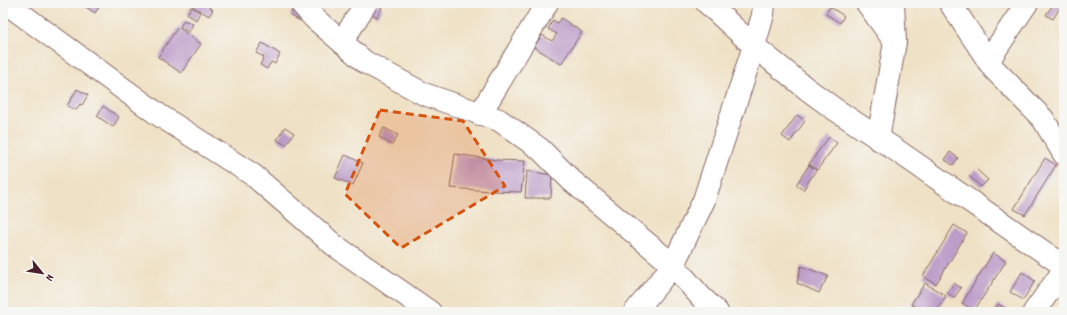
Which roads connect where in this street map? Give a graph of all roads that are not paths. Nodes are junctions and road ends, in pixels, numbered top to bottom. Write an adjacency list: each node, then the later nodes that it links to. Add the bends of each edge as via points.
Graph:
1 (6, 3): 21 (street, via 159,115 253,175 334,245)
2 (301, 3): 11 (street)
3 (366, 3): 11 (street)
4 (547, 3): 15 (street)
5 (707, 3): 13 (street)
6 (764, 3): 13 (street)
7 (867, 3): 12 (street)
8 (892, 3): 12 (street)
9 (950, 3): 14 (street)
10 (1027, 3): 14 (street)
11 (342, 42): 15 (street, via 365,62 424,94)
12 (895, 42): 16 (street)
13 (754, 46): 16 (street, via 807,89); 18 (street, via 704,200)
14 (988, 61): 17 (street, via 1043,119)
15 (480, 114): 18 (street, via 499,120 540,149 572,181)
16 (878, 138): 19 (street)
17 (1064, 154)
18 (673, 265): 22 (street); 23 (street)
19 (1064, 266)
20 (1064, 270): 24 (street)
21 (430, 312)
22 (635, 312)
23 (717, 312)
24 (1034, 312)

